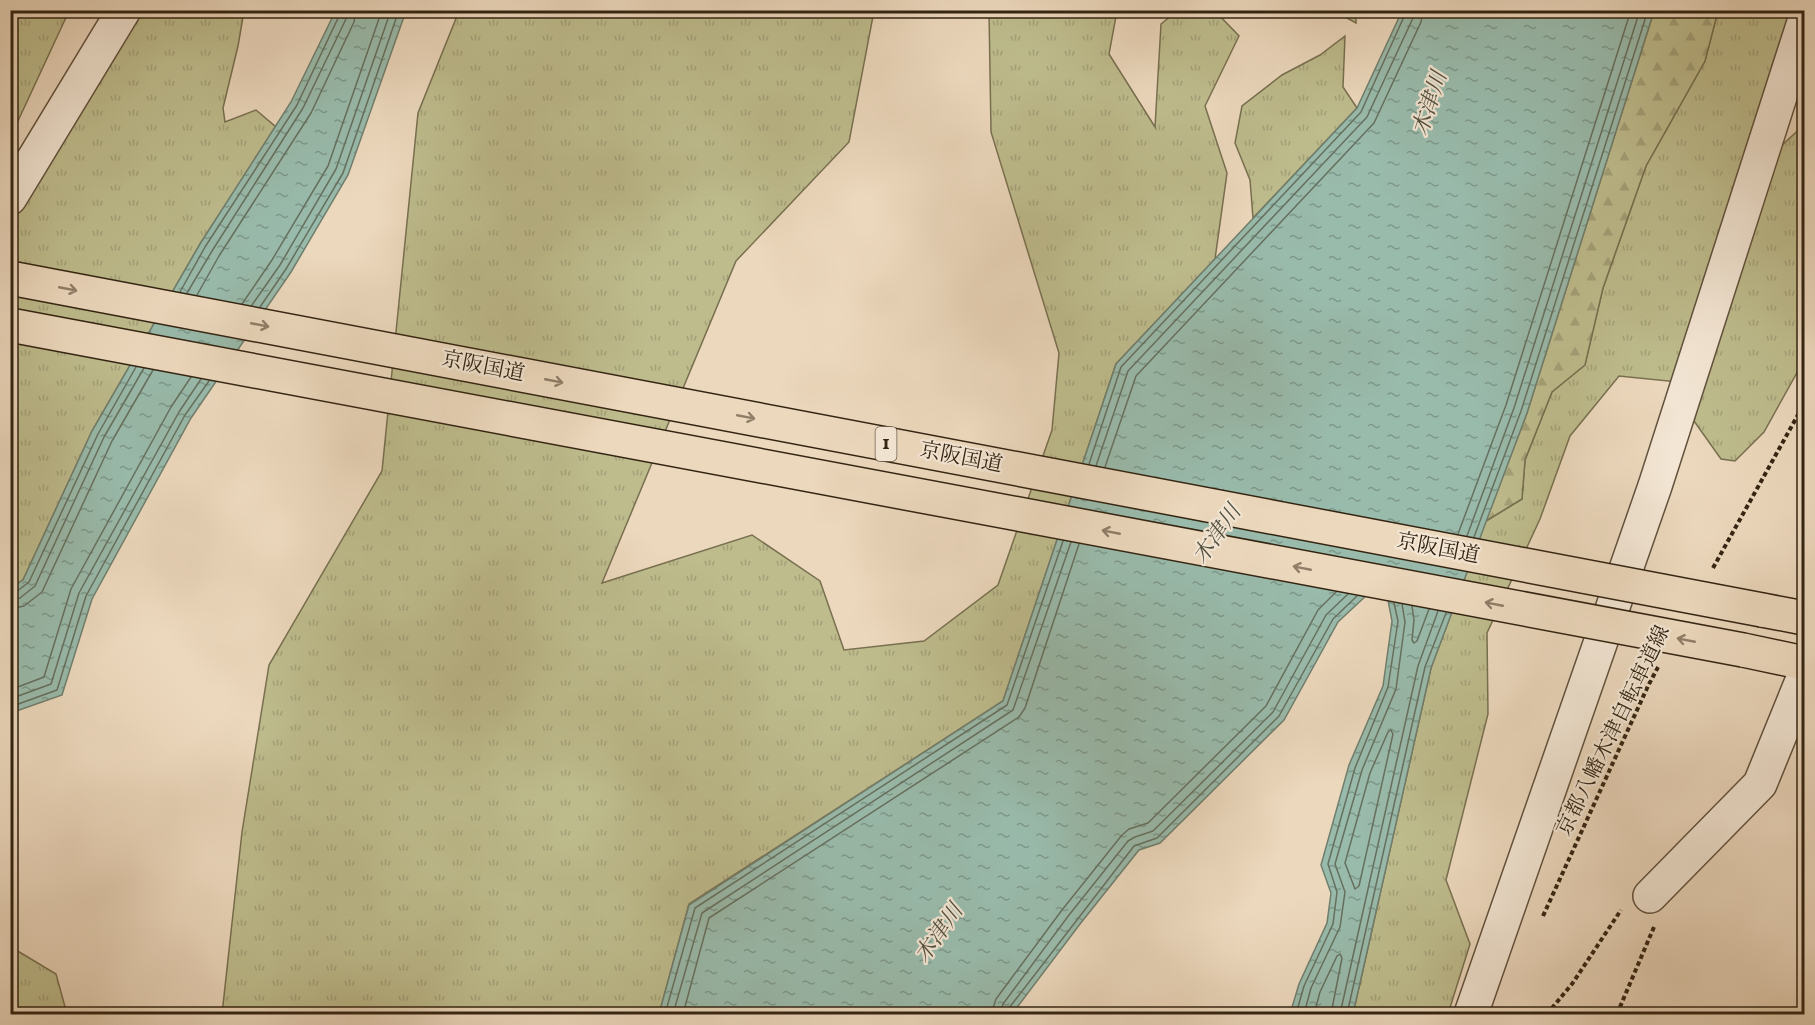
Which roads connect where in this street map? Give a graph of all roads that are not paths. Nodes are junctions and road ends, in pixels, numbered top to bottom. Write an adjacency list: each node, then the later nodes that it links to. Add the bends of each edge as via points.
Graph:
1 (124, 10): 3 (lane)
2 (1804, 22): 10 (lane, via 1655,486)
3 (10, 198)
4 (10, 278): 6 (highway, 京阪国道 / 1, one-way to 6, bridge)
5 (10, 325): 7 (highway, 京阪国道 / 1, one-way to 5, bridge)
6 (1804, 618)
7 (1804, 663)
8 (1804, 676): 9 (lane, via 1760,784)
9 (1650, 896)
10 (1471, 1014)

